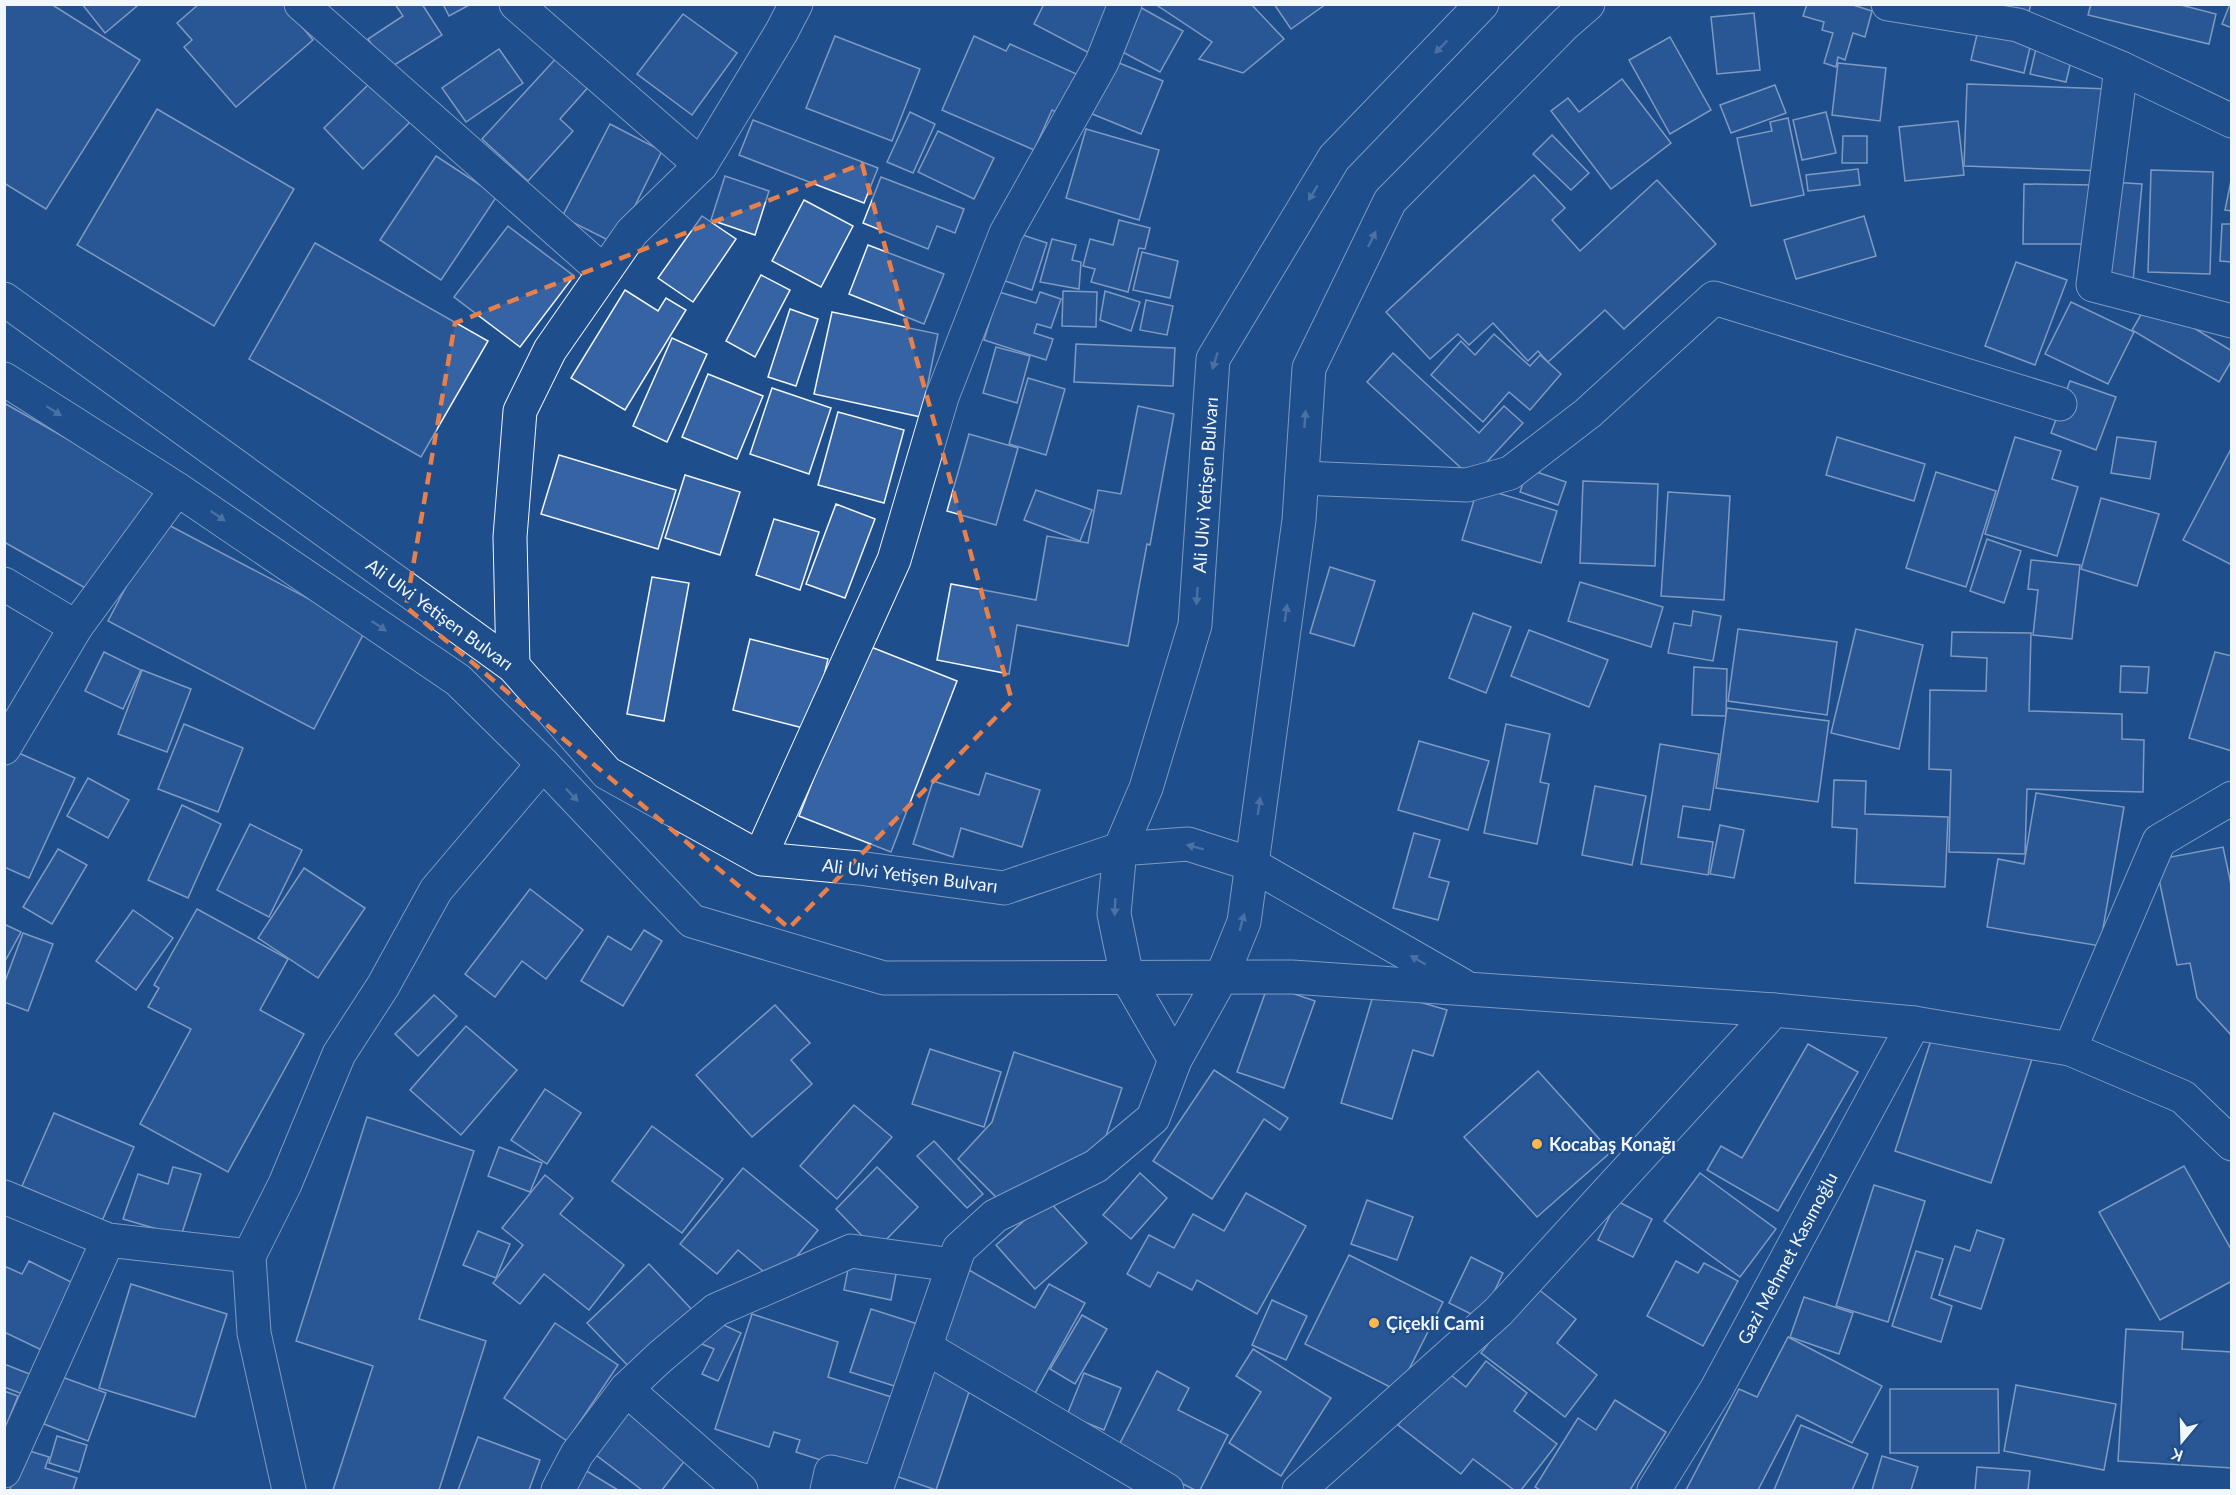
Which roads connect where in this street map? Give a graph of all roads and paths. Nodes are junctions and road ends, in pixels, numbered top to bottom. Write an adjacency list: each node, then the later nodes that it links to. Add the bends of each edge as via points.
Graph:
1 (301, 4): 11 (street)
2 (516, 4): 10 (street)
3 (796, 4): 10 (street)
4 (1125, 4): 25 (street, via 1102,62 1006,232 942,397 894,560)
5 (1482, 4): 24 (street, Ali Ulvi Yetişen Bulvarı, one-way to 24, via 1334,158 1213,359 1195,625 1146,788)
6 (1588, 4): 16 (street, one-way to 6, via 1309,368 1390,201)
7 (1888, 4): 8 (street, via 2018,25)
8 (2121, 68): 9 (street); 13 (street, via 2093,285)
9 (2232, 121)
10 (701, 165): 11 (street, via 632,232)
11 (604, 272): 20 (street, via 550,350 520,411 510,537)
12 (4, 299): 20 (street, Ali Ulvi Yetişen Bulvarı)
13 (2232, 321)
14 (4, 380): 17 (street, one-way to 17)
15 (2060, 404): 16 (street, via 1714,298 1588,413 1510,473 1467,485)
16 (1302, 478): 26 (street, one-way to 16)
17 (177, 489): 19 (street); 22 (street, one-way to 22, via 458,680)
18 (4, 584): 19 (street)
19 (76, 627): 21 (street)
20 (513, 666): 25 (street, Ali Ulvi Yetişen Bulvarı, via 607,773)
21 (4, 748)
22 (543, 764): 28 (street, one-way to 28, via 692,921 884,978); 37 (street, via 436,890 384,986 339,1054 285,1184)
23 (2232, 798): 32 (street, via 2159,841)
24 (1120, 849): 25 (street, Ali Ulvi Yetişen Bulvarı, via 1004,888); 26 (street, one-way to 24, via 1188,844); 28 (street, one-way to 28, via 1114,914)
25 (760, 857)
26 (1251, 864): 27 (street, one-way to 26, via 1244,922); 29 (street, one-way to 26)
27 (1222, 976): 28 (street); 29 (street); 33 (street)
28 (1127, 977): 33 (street)
29 (1469, 989): 30 (street)
30 (1774, 1010): 31 (street); 47 (street, via 1498,1312)
31 (1914, 1023): 32 (street); 48 (street, Gazi Mehmet Kasımoğlu, via 1716,1390)
32 (2070, 1049): 34 (street, via 2183,1096)
33 (1175, 1060): 38 (street, via 1152,1118 1096,1166 995,1216 959,1249)
34 (2232, 1144)
35 (4, 1197): 36 (street)
36 (108, 1240): 37 (street); 41 (street)
37 (249, 1256): 42 (street, via 254,1333)
38 (953, 1265): 39 (street); 40 (street, via 851,1251 716,1311)
39 (925, 1347): 45 (street, via 878,1484 831,1473); 46 (street)
40 (626, 1389): 43 (street, via 577,1454); 44 (street)
41 (4, 1471)
42 (289, 1491)
43 (558, 1491)
44 (741, 1491)
45 (827, 1491)
46 (1167, 1491)
47 (1299, 1491)
48 (1654, 1491)

